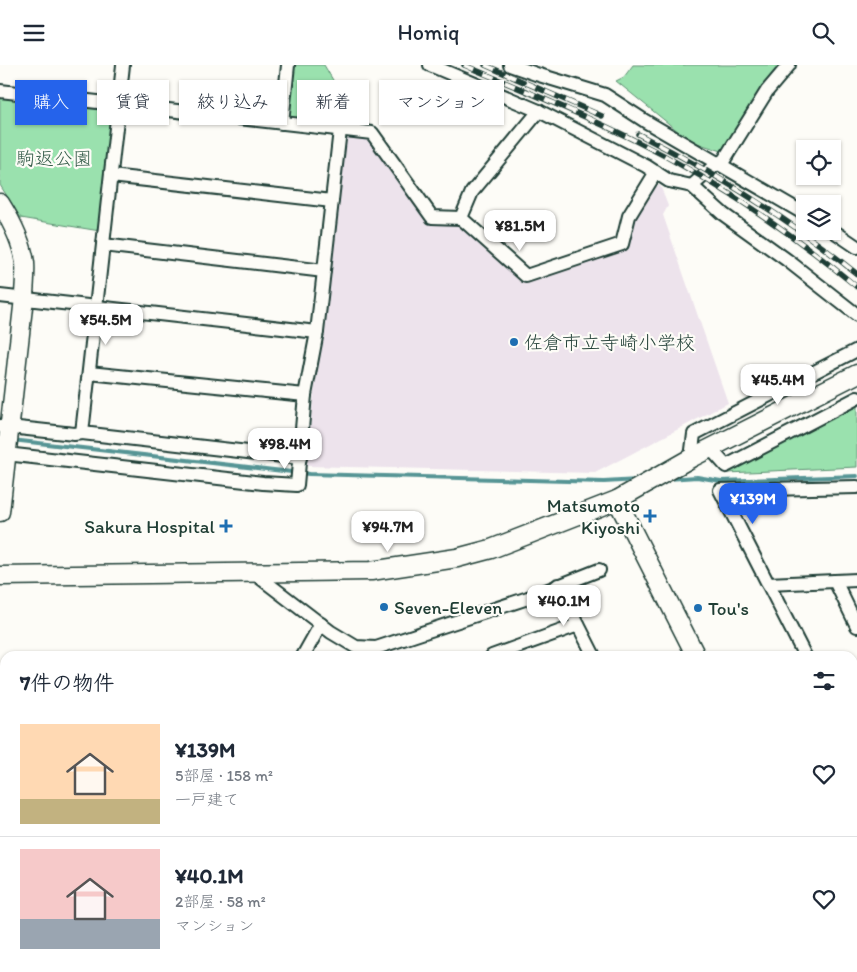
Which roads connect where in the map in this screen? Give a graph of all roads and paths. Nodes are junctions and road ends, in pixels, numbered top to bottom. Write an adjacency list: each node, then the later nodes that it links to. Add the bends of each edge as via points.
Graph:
1 (124, 65): 6 (street)
2 (288, 65): 7 (street)
3 (430, 65): 10 (street)
4 (510, 65): 14 (street, via 605,95)
5 (789, 65): 14 (street, via 767,91)
6 (122, 80)
7 (286, 80)
8 (0, 91): 9 (street)
9 (97, 102)
10 (539, 111): 15 (street); 21 (street, via 472,192)
11 (287, 124): 13 (street)
12 (117, 125): 16 (street)
13 (340, 130): 18 (street); 21 (street, via 372,133 432,217)
14 (719, 163): 17 (street); 20 (street)
15 (656, 172): 17 (street, via 669,181); 21 (street, via 629,216 622,244 526,276)
16 (111, 176): 18 (street); 23 (street)
17 (692, 186): 29 (street, via 723,214)
18 (332, 201): 25 (street)
19 (0, 203): 27 (street, via 19,237 25,264)
20 (796, 208)
21 (461, 218)
22 (841, 236): 24 (street)
23 (103, 245): 25 (street); 28 (street)
24 (857, 247)
25 (324, 271): 30 (street)
26 (0, 296): 27 (street)
27 (24, 298): 28 (street); 36 (street)
28 (96, 307): 30 (street); 32 (street)
29 (857, 315)
30 (317, 332): 34 (street)
31 (857, 350): 41 (street, via 694,434)
32 (89, 373): 34 (street); 37 (street)
33 (857, 374): 38 (street)
34 (305, 395): 40 (street)
35 (857, 398): 38 (street, via 726,466)
36 (5, 427): 37 (street); 39 (street)
37 (82, 433): 40 (street)
38 (710, 448): 41 (street)
39 (6, 454): 40 (street, via 297,485); 44 (street)
40 (300, 458)
41 (691, 458): 43 (street)
42 (857, 487): 50 (street, via 720,490)
43 (617, 500): 46 (street, via 499,546 458,558 370,571); 58 (street)
44 (0, 513)
45 (599, 570): 51 (street)
46 (254, 573): 47 (street); 52 (street)
47 (0, 576)
48 (857, 580): 49 (street)
49 (835, 581): 50 (street); 54 (street)
50 (768, 584): 59 (street)
51 (558, 585): 52 (street, via 376,648 356,647); 53 (street)
52 (321, 624): 55 (street)
53 (578, 625): 56 (street); 57 (street)
54 (857, 625)
55 (306, 651)
56 (526, 651)
57 (591, 651)
58 (693, 651)
59 (802, 651)

